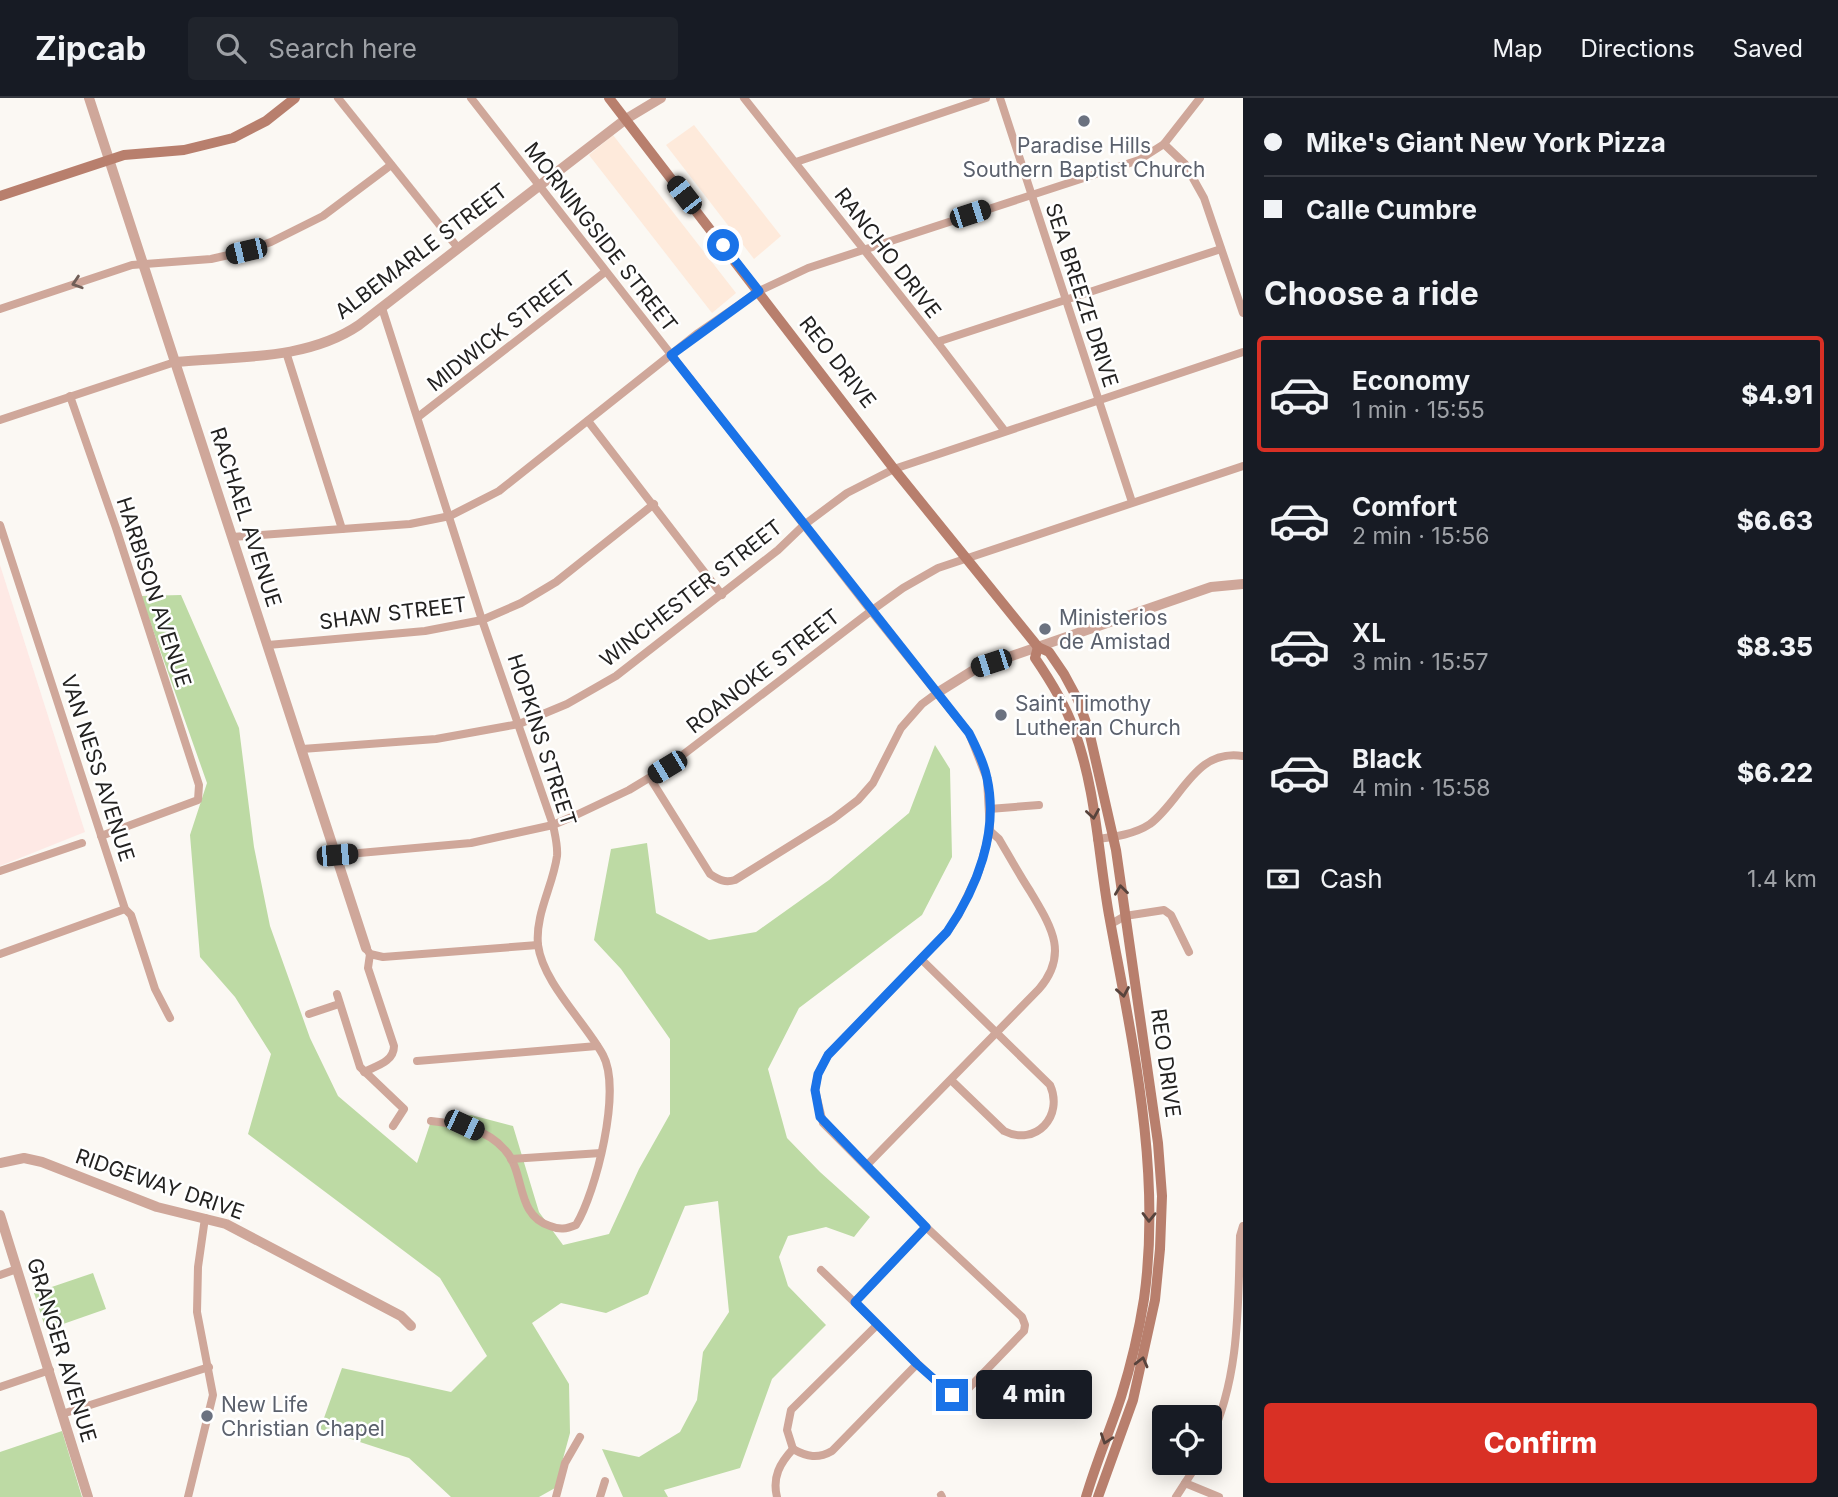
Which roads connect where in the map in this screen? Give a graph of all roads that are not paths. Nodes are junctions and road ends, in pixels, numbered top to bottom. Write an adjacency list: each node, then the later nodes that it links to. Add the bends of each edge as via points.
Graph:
1 (89, 98): 13 (street, RACHAEL AVENUE)
2 (295, 98): 13 (main road, via 266,121 233,138 184,150)
3 (338, 98): 15 (street)
4 (471, 98): 16 (street, MORNINGSIDE STREET)
5 (609, 98): 11 (main road, REO DRIVE)
6 (661, 98): 11 (street, ALBEMARLE STREET)
7 (744, 98): 14 (street, RANCHO DRIVE)
8 (986, 98): 14 (street)
9 (1000, 98): 17 (street, SEA BREEZE DRIVE)
10 (1200, 98): 12 (street)
11 (626, 120): 16 (street, ALBEMARLE STREET); 24 (main road, REO DRIVE)
12 (1164, 144): 17 (street, via 1139,159); 20 (street, via 1185,164)
13 (109, 159): 18 (main road); 22 (street, RACHAEL AVENUE)
14 (796, 162): 21 (street, RANCHO DRIVE)
15 (391, 165): 19 (street); 22 (street, via 323,216 271,242 211,259)
16 (540, 185): 19 (street, ALBEMARLE STREET); 23 (street, MORNINGSIDE STREET)
17 (1031, 194): 21 (street); 25 (street, SEA BREEZE DRIVE)
18 (0, 197)
19 (458, 248): 26 (street, ALBEMARLE STREET)
20 (1222, 248): 25 (street); 28 (street)
21 (861, 249): 24 (street); 29 (street, RANCHO DRIVE)
22 (142, 264): 27 (street, one-way to 27); 33 (street, RACHAEL AVENUE)
23 (605, 272): 32 (street, MORNINGSIDE STREET); 36 (street, MIDWICK STREET)
24 (759, 291): 32 (street); 41 (main road, REO DRIVE)
25 (1065, 298): 29 (street); 35 (street, SEA BREEZE DRIVE)
26 (382, 308): 30 (street, ALBEMARLE STREET, via 331,341); 36 (street, HOPKINS STREET)
27 (0, 309)
28 (1243, 313)
29 (937, 342): 39 (street, RANCHO DRIVE)
30 (286, 352): 33 (street, ALBEMARLE STREET); 47 (street)
31 (1243, 352): 35 (street, WINCHESTER STREET)
32 (671, 355): 38 (street); 46 (street, MORNINGSIDE STREET)
33 (175, 362): 34 (street); 48 (street, RACHAEL AVENUE)
34 (70, 396): 37 (street); 65 (street, HARBISON AVENUE, via 199,785 198,800)
35 (1098, 400): 39 (street, WINCHESTER STREET); 42 (street, SEA BREEZE DRIVE)
36 (418, 417): 44 (street, HOPKINS STREET)
37 (0, 420)
38 (588, 421): 43 (street); 44 (street, via 499,491)
39 (1003, 430): 41 (street, WINCHESTER STREET)
40 (1243, 466): 42 (street, ROANOKE STREET)
41 (894, 469): 46 (street, WINCHESTER STREET, via 847,493); 49 (main road, REO DRIVE)
42 (1132, 502): 49 (street, ROANOKE STREET)
43 (654, 505): 51 (street); 53 (street, SHAW STREET, via 556,582)
44 (450, 516): 47 (street); 53 (street, HOPKINS STREET)
45 (0, 525): 65 (street, VAN NESS AVENUE)
46 (804, 525): 51 (street, WINCHESTER STREET); 52 (street, MORNINGSIDE STREET)
47 (342, 529): 48 (street)
48 (232, 537): 54 (street, RACHAEL AVENUE)
49 (967, 558): 52 (street, ROANOKE STREET, via 938,568); 55 (main road, REO DRIVE)
50 (1243, 584): 55 (street, via 1211,587)
51 (722, 595): 57 (street, WINCHESTER STREET, via 616,677)
52 (871, 611): 56 (street, MORNINGSIDE STREET); 60 (street, ROANOKE STREET)
53 (482, 620): 54 (street, SHAW STREET, via 425,631); 57 (street, HOPKINS STREET)
54 (268, 645): 58 (street, RACHAEL AVENUE)
55 (1038, 647): 56 (street, via 976,668); 66 (main road, REO DRIVE, via 1049,652 1078,700); 67 (main road, REO DRIVE, one-way to 67, via 1035,658 1065,707 1079,743)
56 (937, 693): 60 (street, via 901,728 873,783 858,800 735,880 719,880 708,870); 62 (street, MORNINGSIDE STREET, via 969,733 987,779)
57 (519, 724): 58 (street, WINCHESTER STREET, via 436,739); 63 (street, HOPKINS STREET)
58 (302, 748): 69 (street, RACHAEL AVENUE)
59 (1243, 756): 66 (street, via 1224,755 1206,762 1147,826)
60 (650, 778): 63 (street, ROANOKE STREET)
61 (1039, 804): 62 (street)
62 (989, 809): 64 (street, MORNINGSIDE STREET)
63 (553, 825): 69 (street, ROANOKE STREET, via 471,843); 74 (street, HOPKINS STREET, via 557,857)
64 (990, 831): 78 (street, MORNINGSIDE STREET, via 979,871 958,916); 83 (street, via 1050,923 1056,950 1044,984)
65 (101, 836): 71 (street, VAN NESS AVENUE)
66 (1113, 837): 67 (street); 72 (main road, REO DRIVE, one-way to 66)
67 (1097, 839): 73 (main road, REO DRIVE)
68 (82, 843): 70 (street)
69 (337, 855): 75 (street, RACHAEL AVENUE)
70 (0, 871)
71 (125, 909): 77 (street); 82 (street, VAN NESS AVENUE)
72 (1125, 916): 73 (street); 76 (street, via 1164,910 1171,915); 121 (main road, REO DRIVE, one-way to 72, via 1133,1400 1156,1300 1160,1249 1158,1143)
73 (1111, 924): 120 (main road, REO DRIVE, one-way to 120, via 1147,1146 1149,1249 1144,1299 1122,1395)
74 (538, 945): 75 (street, via 383,957); 84 (street, HOPKINS STREET, via 555,985)
75 (368, 951): 86 (street, via 368,968 394,1054)
76 (1189, 953)
77 (0, 954)
78 (921, 959): 83 (street); 93 (street, MORNINGSIDE STREET, via 828,1055 818,1074 815,1090 820,1117)
79 (337, 995): 80 (street)
80 (339, 1004): 81 (street); 86 (street)
81 (309, 1014)
82 (170, 1018)
83 (997, 1033): 87 (street); 87 (street, via 1050,1085 1055,1105 1046,1125 1030,1135 1009,1133)
84 (597, 1046): 85 (street); 90 (street, HOPKINS STREET, via 611,1090)
85 (417, 1061)
86 (364, 1072): 89 (street, via 404,1109)
87 (951, 1080): 93 (street)
88 (432, 1121): 91 (street, HOPKINS STREET, via 483,1133)
89 (393, 1126)
90 (601, 1153): 91 (street); 91 (street, HOPKINS STREET, via 580,1219 564,1230 545,1225 531,1214)
91 (511, 1159)
92 (0, 1164): 95 (street, RIDGEWAY DRIVE, via 24,1158 42,1162 157,1207)
93 (866, 1166): 97 (street, MORNINGSIDE STREET)
94 (0, 1214): 98 (street, GRANGER AVENUE)
95 (205, 1218): 103 (street, RIDGEWAY DRIVE, via 226,1224 338,1282); 105 (street, via 197,1312)
96 (1243, 1226): 108 (street, via 1232,1373)
97 (926, 1227): 101 (street); 104 (street, MORNINGSIDE STREET, via 1024,1319 1025,1325 1022,1334 965,1392 949,1394)
98 (17, 1269): 100 (street); 106 (street, GRANGER AVENUE)
99 (821, 1270): 101 (street)
100 (0, 1275)
101 (855, 1302): 102 (street)
102 (877, 1325): 104 (street); 111 (street, via 791,1410 787,1430)
103 (411, 1326)
104 (917, 1364): 111 (street, via 832,1451 811,1456)
105 (209, 1367): 109 (street); 116 (street, via 214,1395)
106 (50, 1370): 107 (street); 109 (street, GRANGER AVENUE)
107 (0, 1387)
108 (1221, 1405)
109 (62, 1414): 115 (street, GRANGER AVENUE)
110 (580, 1437): 117 (street, via 565,1463)
111 (793, 1449): 119 (street, via 778,1469)
112 (1190, 1475): 114 (street)
113 (605, 1480): 118 (street)
114 (1185, 1483): 122 (street); 123 (street)
115 (88, 1497)
116 (188, 1497)
117 (556, 1497)
118 (600, 1497)
119 (777, 1497)
120 (1086, 1497)
121 (1098, 1497)
122 (1176, 1497)
123 (1219, 1497)

